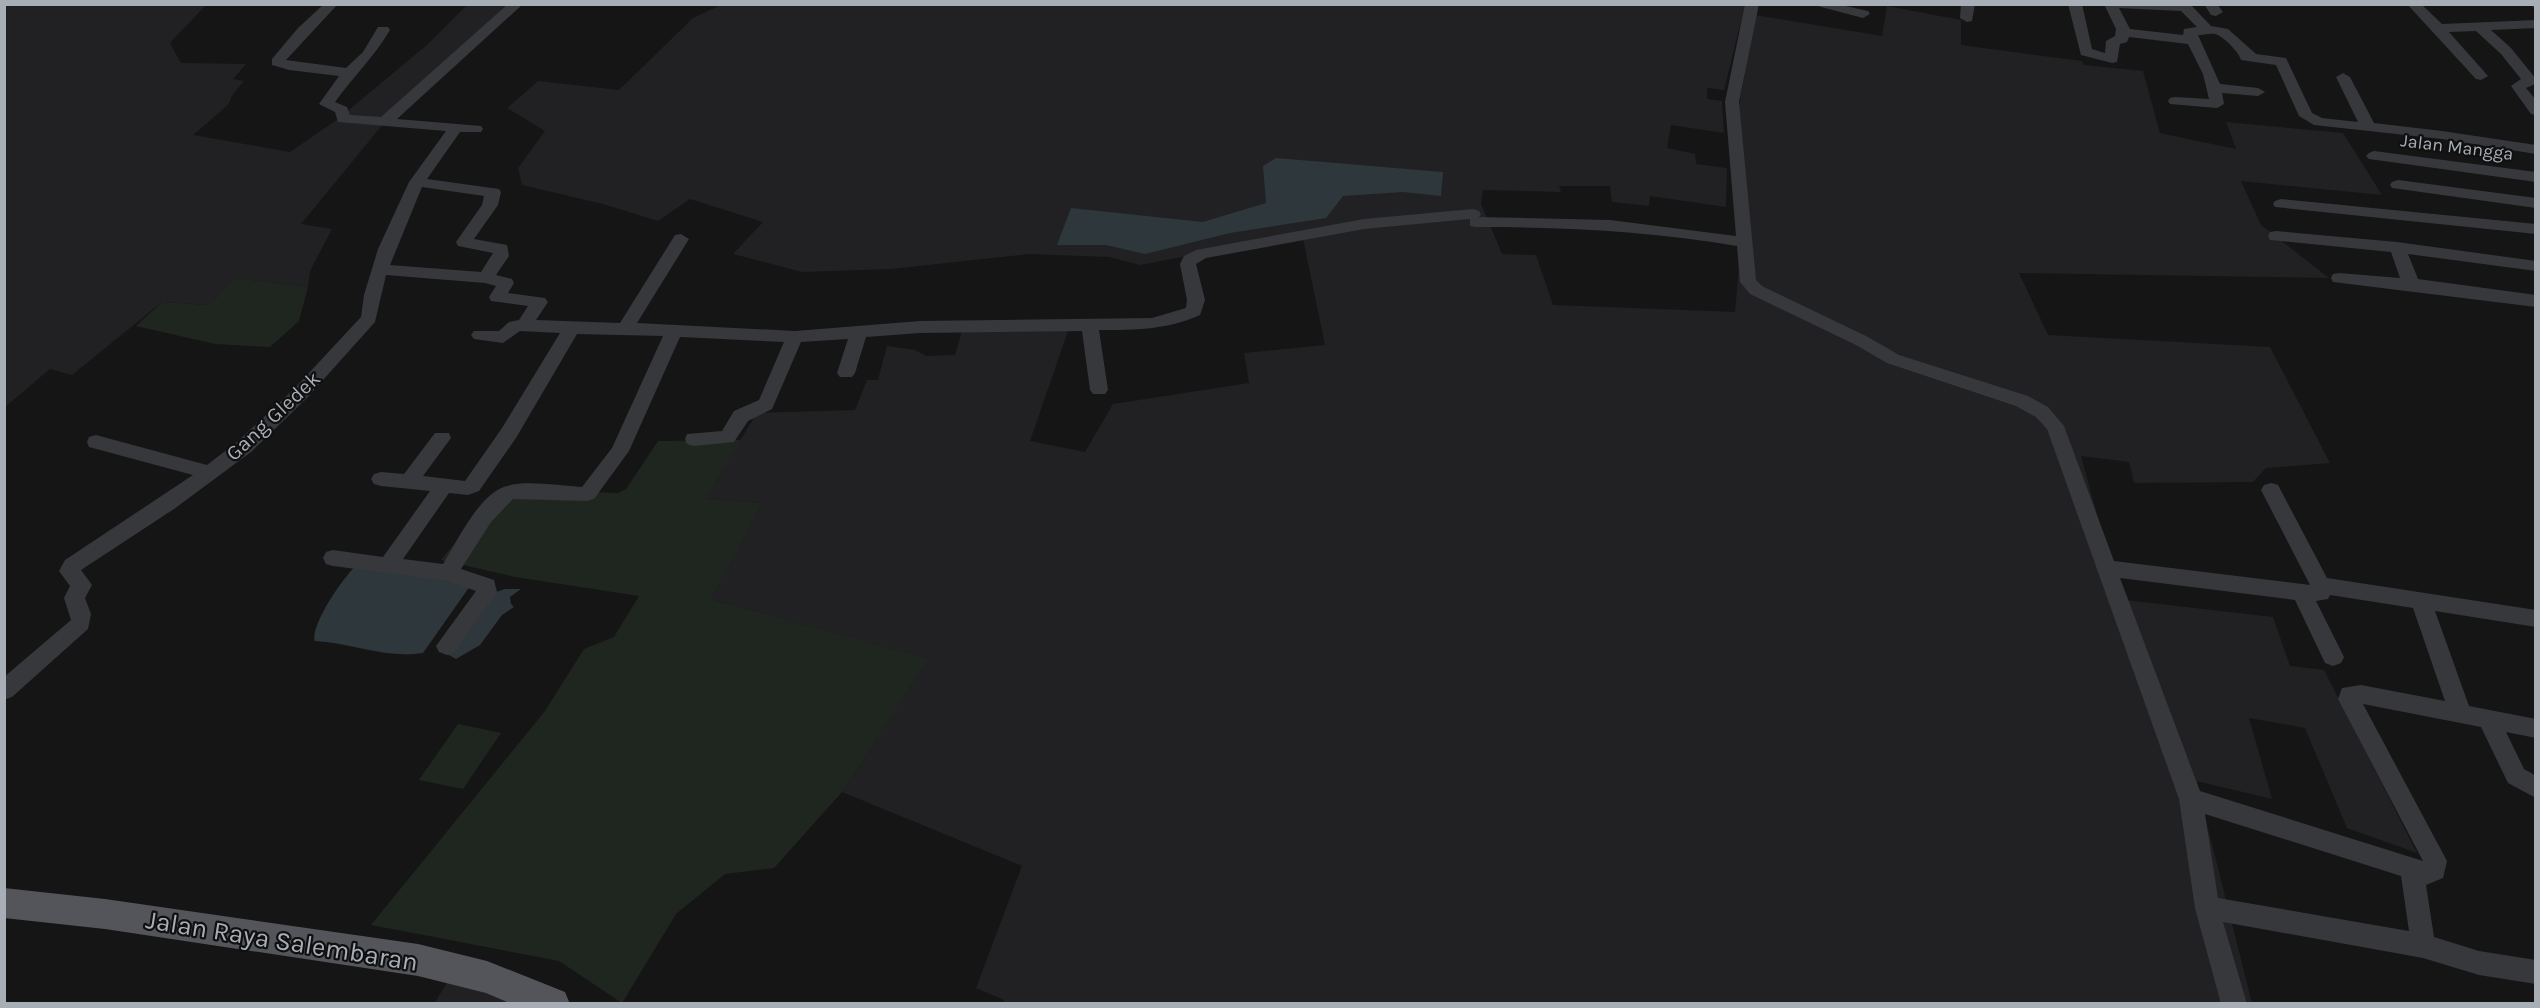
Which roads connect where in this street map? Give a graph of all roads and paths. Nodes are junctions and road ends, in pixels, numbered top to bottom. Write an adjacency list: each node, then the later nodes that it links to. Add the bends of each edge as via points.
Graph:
1 (332, 4): 17 (street, via 277,62)
2 (517, 4): 25 (street)
3 (1752, 4): 39 (street, via 1732,102)
4 (1816, 4): 10 (street)
5 (2075, 4): 15 (street, via 2083,47 2089,54 2113,59 2113,41 2122,39)
6 (2110, 4): 15 (street)
7 (2119, 4): 9 (street)
8 (2413, 4): 13 (street)
9 (2161, 5): 16 (street, via 2186,7)
10 (1863, 14)
11 (2535, 24): 12 (street)
12 (2479, 26): 13 (street); 20 (street, via 2506,51)
13 (2438, 28): 18 (street)
14 (383, 30): 17 (street, via 369,54)
15 (2123, 32): 16 (street)
16 (2200, 34): 21 (street); 26 (street, via 2223,32 2244,48 2249,58 2281,61 2306,116 2319,122)
17 (349, 73): 25 (street, via 326,104 342,110 343,119)
18 (2481, 76)
19 (2343, 77): 26 (street)
20 (2531, 85): 24 (street, via 2518,86)
21 (2214, 88): 22 (street); 23 (street, via 2216,104)
22 (2258, 92)
23 (2175, 101)
24 (2535, 111)
25 (383, 123): 27 (street)
26 (2368, 127): 29 (street)
27 (456, 128): 28 (street); 32 (street, Gang Gledek)
28 (476, 129)
29 (2535, 150)
30 (2374, 156): 31 (street, Jalan Mangga)
31 (2535, 177)
32 (417, 182): 41 (street, Gang Gledek); 43 (street, via 493,192 490,205 464,240 501,249 501,256)
33 (2398, 185): 34 (street)
34 (2535, 203)
35 (2281, 204): 36 (street)
36 (2535, 229)
37 (2276, 236): 40 (street)
38 (681, 239): 50 (street)
39 (1743, 242): 48 (street, via 1628,224 1474,218 1355,225 1202,254 1188,264 1196,300 1194,312 1152,324); 67 (street, via 1748,282 1756,290 1893,359 2022,401 2042,412 2055,426)
40 (2397, 247): 42 (street); 45 (street)
41 (379, 269): 43 (street); 60 (street, Gang Gledek, via 369,318 359,331 259,433)
42 (2535, 269)
43 (485, 278): 47 (street, via 506,283 497,297 539,302)
44 (2339, 278): 45 (street)
45 (2411, 284): 46 (street)
46 (2535, 302)
47 (524, 325): 49 (street); 53 (street, via 515,326 503,337)
48 (1090, 326): 52 (street, via 920,327); 56 (street)
49 (572, 328): 50 (street); 63 (street, via 472,486)
50 (625, 328): 51 (street)
51 (674, 330): 54 (street); 68 (street, via 620,451 587,494 502,495)
52 (859, 333): 54 (street); 55 (street)
53 (480, 335)
54 (795, 337): 58 (street, via 766,404 741,416 727,437)
55 (846, 373)
56 (1099, 390)
57 (442, 438): 62 (street)
58 (694, 439)
59 (96, 442): 60 (street)
60 (207, 472): 74 (street, Gang Gledek, via 167,504 71,567 69,571 82,585 74,598 83,620)
61 (381, 479): 62 (street)
62 (409, 482): 63 (street)
63 (444, 486): 66 (street)
64 (2271, 490): 69 (street)
65 (333, 558): 66 (street)
66 (390, 564): 68 (street)
67 (2108, 568): 69 (street); 79 (street)
68 (448, 573): 72 (street, via 487,586 487,592)
69 (2311, 589): 70 (street); 73 (street)
70 (2421, 602): 71 (street); 75 (street)
71 (2535, 619)
72 (447, 646)
73 (2333, 657)
74 (4, 691)
75 (2460, 713): 76 (street); 80 (street, via 2350,695 2435,861 2435,870 2428,874)
76 (2488, 719): 77 (street); 78 (street, via 2516,776)
77 (2535, 729)
78 (2535, 788)
79 (2191, 799): 80 (street); 82 (street)
80 (2412, 871): 83 (street)
81 (4, 903): 85 (main road, Jalan Raya Salembaran, via 417,960 487,977)
82 (2207, 908): 83 (street); 86 (street)
83 (2423, 946): 84 (street, via 2479,963)
84 (2535, 972)
85 (553, 1004)
86 (2234, 1004)

